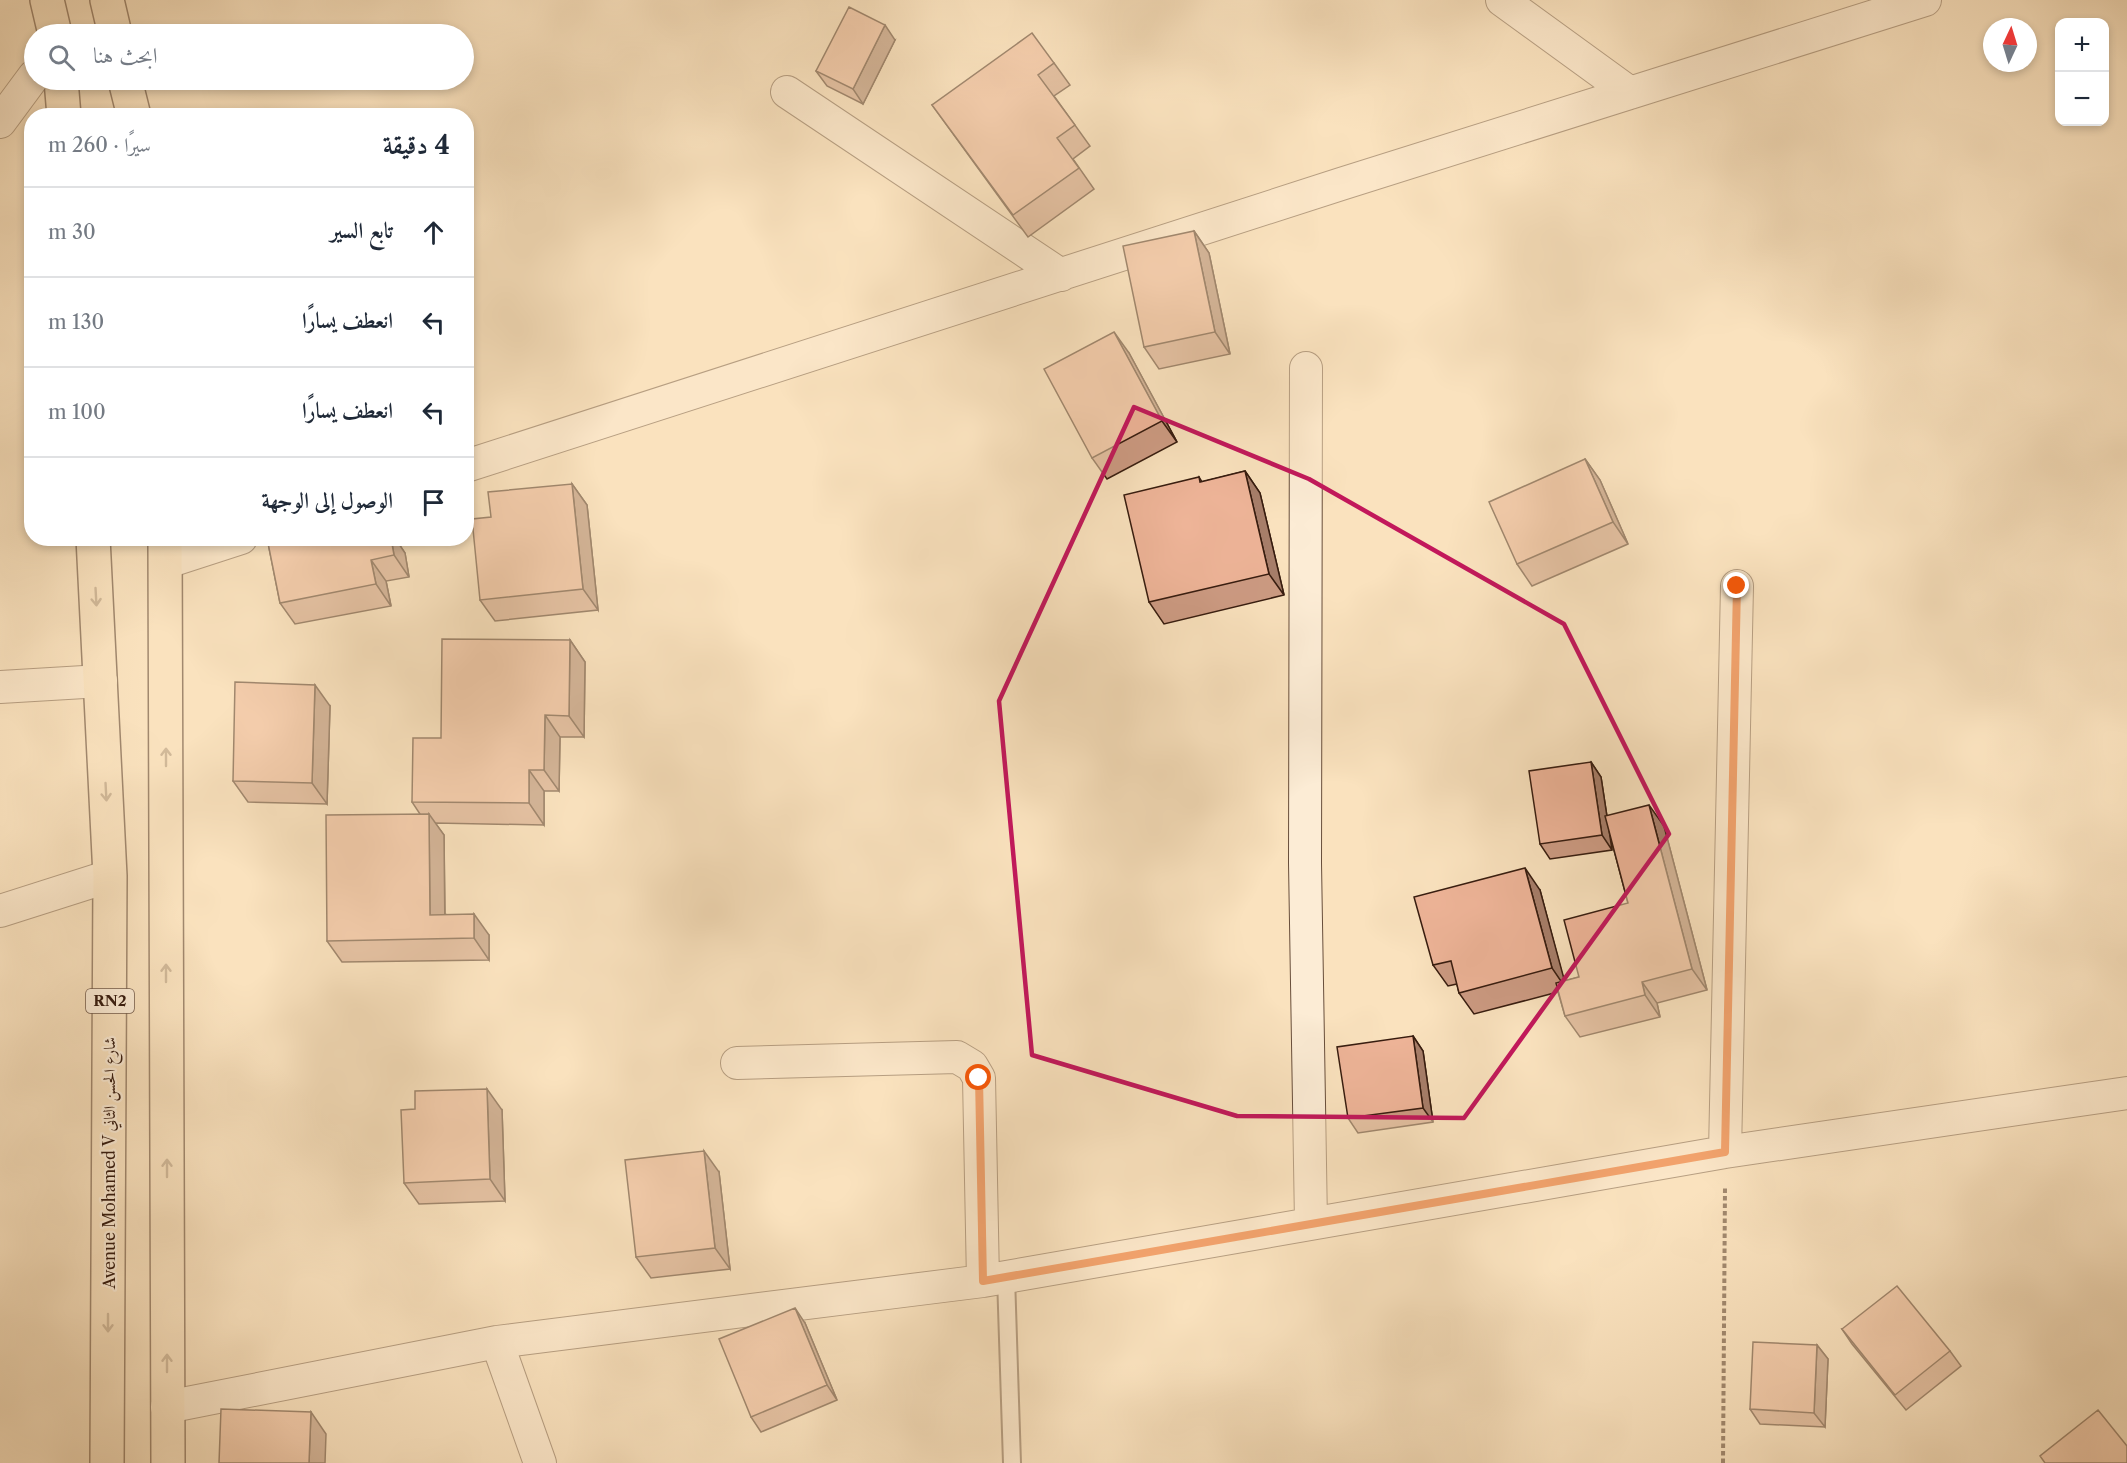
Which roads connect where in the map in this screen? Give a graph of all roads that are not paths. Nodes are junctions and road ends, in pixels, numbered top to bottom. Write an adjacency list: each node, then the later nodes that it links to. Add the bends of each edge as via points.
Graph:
1 (47, 0): 5 (highway)
2 (106, 0): 6 (highway)
3 (1502, 0): 11 (street)
4 (1926, 0): 11 (street)
5 (53, 24)
6 (112, 24)
7 (24, 90): 14 (street)
8 (62, 90): 12 (highway)
9 (128, 90): 13 (highway)
10 (787, 92): 15 (street)
11 (1630, 93): 15 (street)
12 (63, 108)
13 (132, 108)
14 (0, 122)
15 (1060, 275): 17 (street)
16 (1306, 368): 29 (street, via 1305,863)
17 (474, 463)
18 (93, 546): 22 (highway, Avenue Mohamed V شارع الحسن الثاني / RN2, one-way to 22)
19 (191, 546): 20 (street)
20 (166, 550): 32 (highway, one-way to 20)
21 (1737, 586): 28 (street)
22 (101, 681): 23 (street); 24 (highway, Avenue Mohamed V شارع الحسن الثاني / RN2, one-way to 24)
23 (0, 687)
24 (110, 876): 25 (street); 33 (highway, Avenue Mohamed V شارع الحسن الثاني / RN2, one-way to 33)
25 (0, 911)
26 (737, 1063): 30 (street, via 957,1057 972,1066 979,1078)
27 (2127, 1093): 28 (street)
28 (1725, 1152): 29 (street)
29 (1311, 1224): 30 (street)
30 (994, 1279): 31 (street); 36 (lane)
31 (496, 1342): 32 (street); 35 (street)
32 (167, 1407): 34 (highway)
33 (107, 1463)
34 (168, 1463)
35 (540, 1463)
36 (1012, 1463)

